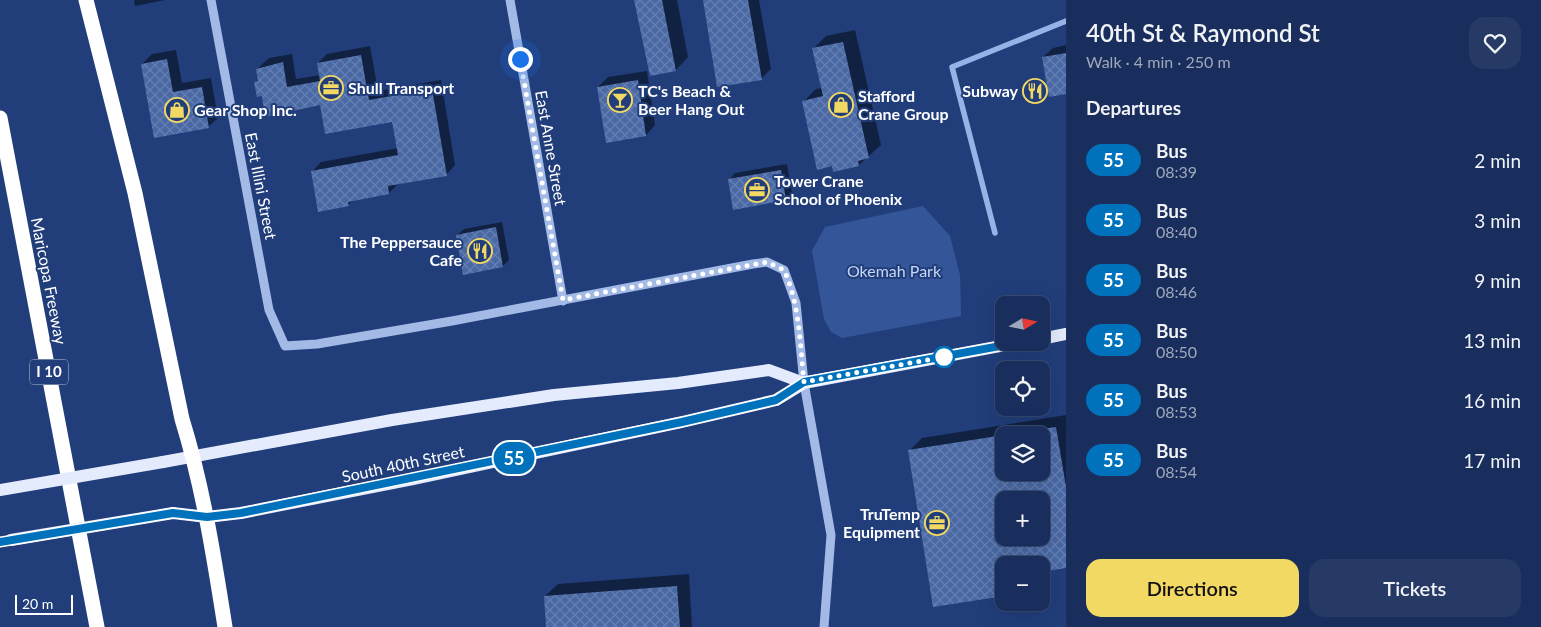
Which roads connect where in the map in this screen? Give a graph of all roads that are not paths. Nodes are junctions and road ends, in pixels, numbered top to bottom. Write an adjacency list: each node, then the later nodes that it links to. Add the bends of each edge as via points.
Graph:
1 (86, 0): 10 (highway, via 135,193 182,419)
2 (211, 0): 5 (street, East Illini Street, via 269,310 285,346 318,344)
3 (510, 0): 5 (street, East Anne Street)
4 (0, 118): 14 (highway, Maricopa Freeway / I 10)
5 (563, 300): 9 (street, via 767,262 784,270 790,283 796,303)
6 (1066, 334): 7 (main road)
7 (1050, 337)
8 (995, 347): 9 (main road, South 40th Street)
9 (804, 382): 10 (main road, South 40th Street, via 769,370 554,395); 12 (main road, South 40th Street, via 776,400 682,422 413,479); 16 (street, via 831,535)
10 (193, 456): 11 (main road, South 40th Street, bridge); 12 (highway)
11 (0, 490)
12 (207, 517): 13 (main road, South 40th Street, bridge, via 173,513); 15 (highway)
13 (0, 542)
14 (97, 627)
15 (225, 627)
16 (824, 627)

